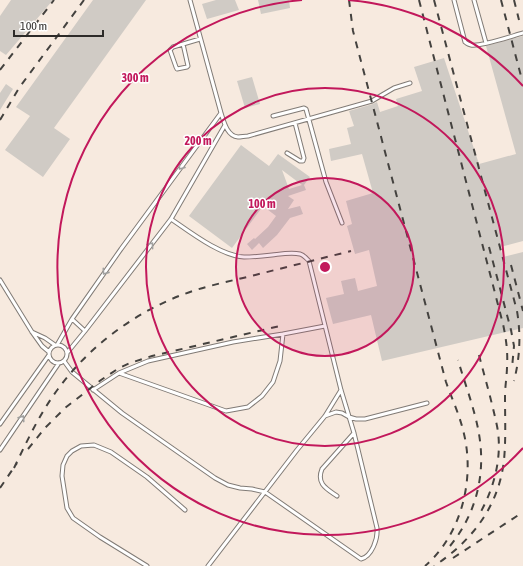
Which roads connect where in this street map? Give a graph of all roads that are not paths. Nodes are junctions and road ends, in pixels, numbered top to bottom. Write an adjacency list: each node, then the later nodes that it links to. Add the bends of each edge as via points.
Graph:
1 (190, 0): 5 (lane)
2 (454, 0): 6 (lane, via 465,42 468,45)
3 (474, 0): 6 (lane)
4 (523, 33): 6 (lane)
5 (200, 39): 7 (lane); 9 (lane)
6 (486, 43)
7 (183, 44): 7 (lane, via 170,50 177,69 188,66)
8 (410, 82): 11 (lane, via 372,101)
9 (221, 113): 13 (lane); 18 (lane, one-way to 18)
10 (274, 116): 11 (lane, via 304,108)
11 (308, 119): 12 (lane); 16 (lane, via 326,182)
12 (295, 123): 13 (lane, via 238,137 232,136); 14 (lane, via 303,161 300,162)
13 (225, 125): 15 (lane)
14 (287, 153)
15 (171, 219): 19 (lane, via 208,243 242,257 291,253 306,256 310,263); 20 (lane, one-way to 15)
16 (342, 223)
17 (0, 280): 21 (lane)
18 (72, 319): 20 (lane); 23 (lane)
19 (325, 326): 22 (lane); 30 (lane)
20 (85, 331): 25 (lane)
21 (32, 332): 23 (lane); 24 (lane)
22 (283, 334): 28 (lane, via 148,361); 28 (lane, via 280,361 273,382 262,396 248,407 226,411)
23 (56, 345): 24 (lane); 25 (lane, via 65,348)
24 (49, 353): 27 (lane, via 54,362); 34 (lane)
25 (68, 353): 26 (lane)
26 (64, 361): 27 (lane); 29 (lane, via 72,372)
27 (59, 363): 36 (lane, one-way to 27)
28 (119, 374): 29 (lane)
29 (93, 390): 37 (lane, via 215,478 228,485)
30 (341, 390): 32 (lane); 33 (lane)
31 (426, 403): 33 (lane, via 365,419)
32 (325, 416): 33 (lane, via 336,412); 37 (lane)
33 (349, 417): 35 (lane)
34 (0, 424)
35 (354, 433): 37 (lane, via 378,528 377,540 365,558 361,559); 38 (lane, via 322,469 320,475 320,481)
36 (0, 450)
37 (265, 492): 41 (lane)
38 (337, 496)
39 (185, 510): 40 (lane, via 147,477 111,452 94,445 81,446 67,456 62,476 67,508 73,518)
40 (147, 566)
41 (208, 566)

